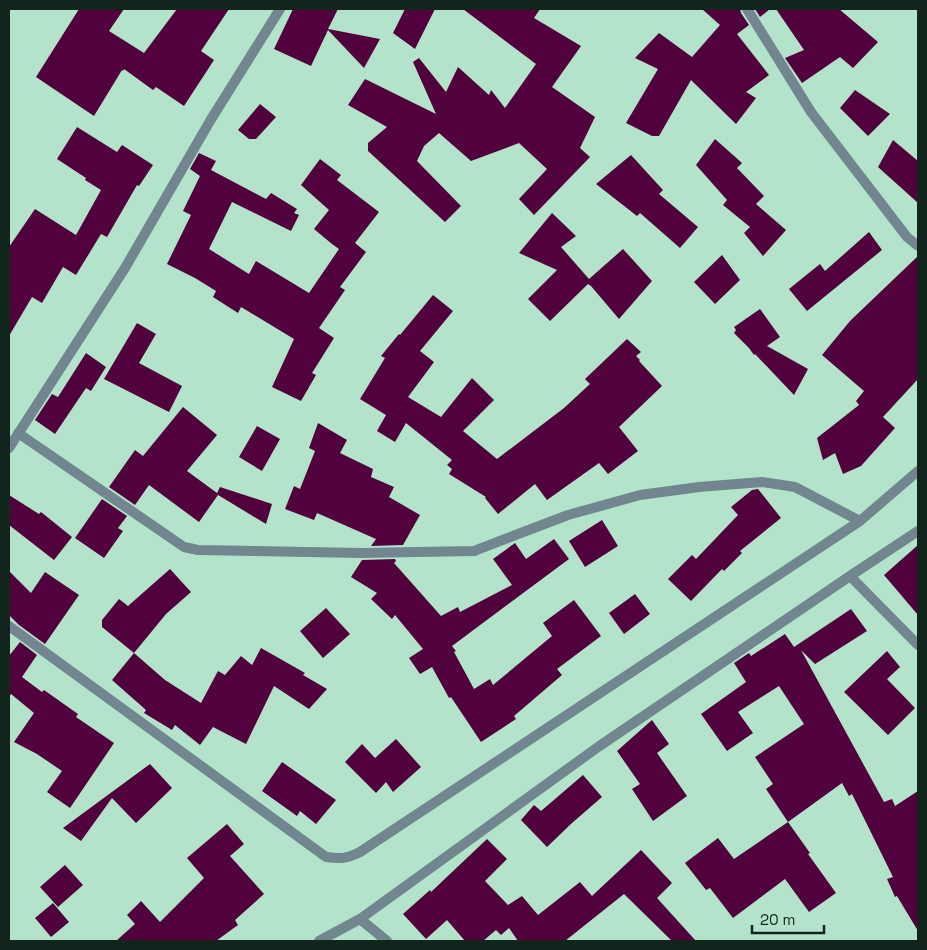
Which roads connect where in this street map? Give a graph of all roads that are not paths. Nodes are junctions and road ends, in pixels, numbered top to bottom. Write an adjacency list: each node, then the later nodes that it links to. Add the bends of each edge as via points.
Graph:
1 (280, 9): 4 (street, via 210,121 125,268)
2 (747, 9): 3 (street, via 811,112 907,237)
3 (918, 246)
4 (18, 433): 5 (street); 7 (street, via 184,547 198,550 474,551 568,515 640,495 762,482 795,487)
5 (9, 448)
6 (918, 471): 7 (street)
7 (860, 521): 10 (street, via 349,857 326,857)
8 (918, 531): 9 (street)
9 (850, 576): 11 (street); 12 (street, via 598,747)
10 (9, 626)
11 (918, 644)
12 (360, 919): 13 (street); 14 (street)
13 (319, 941)
14 (387, 941)

